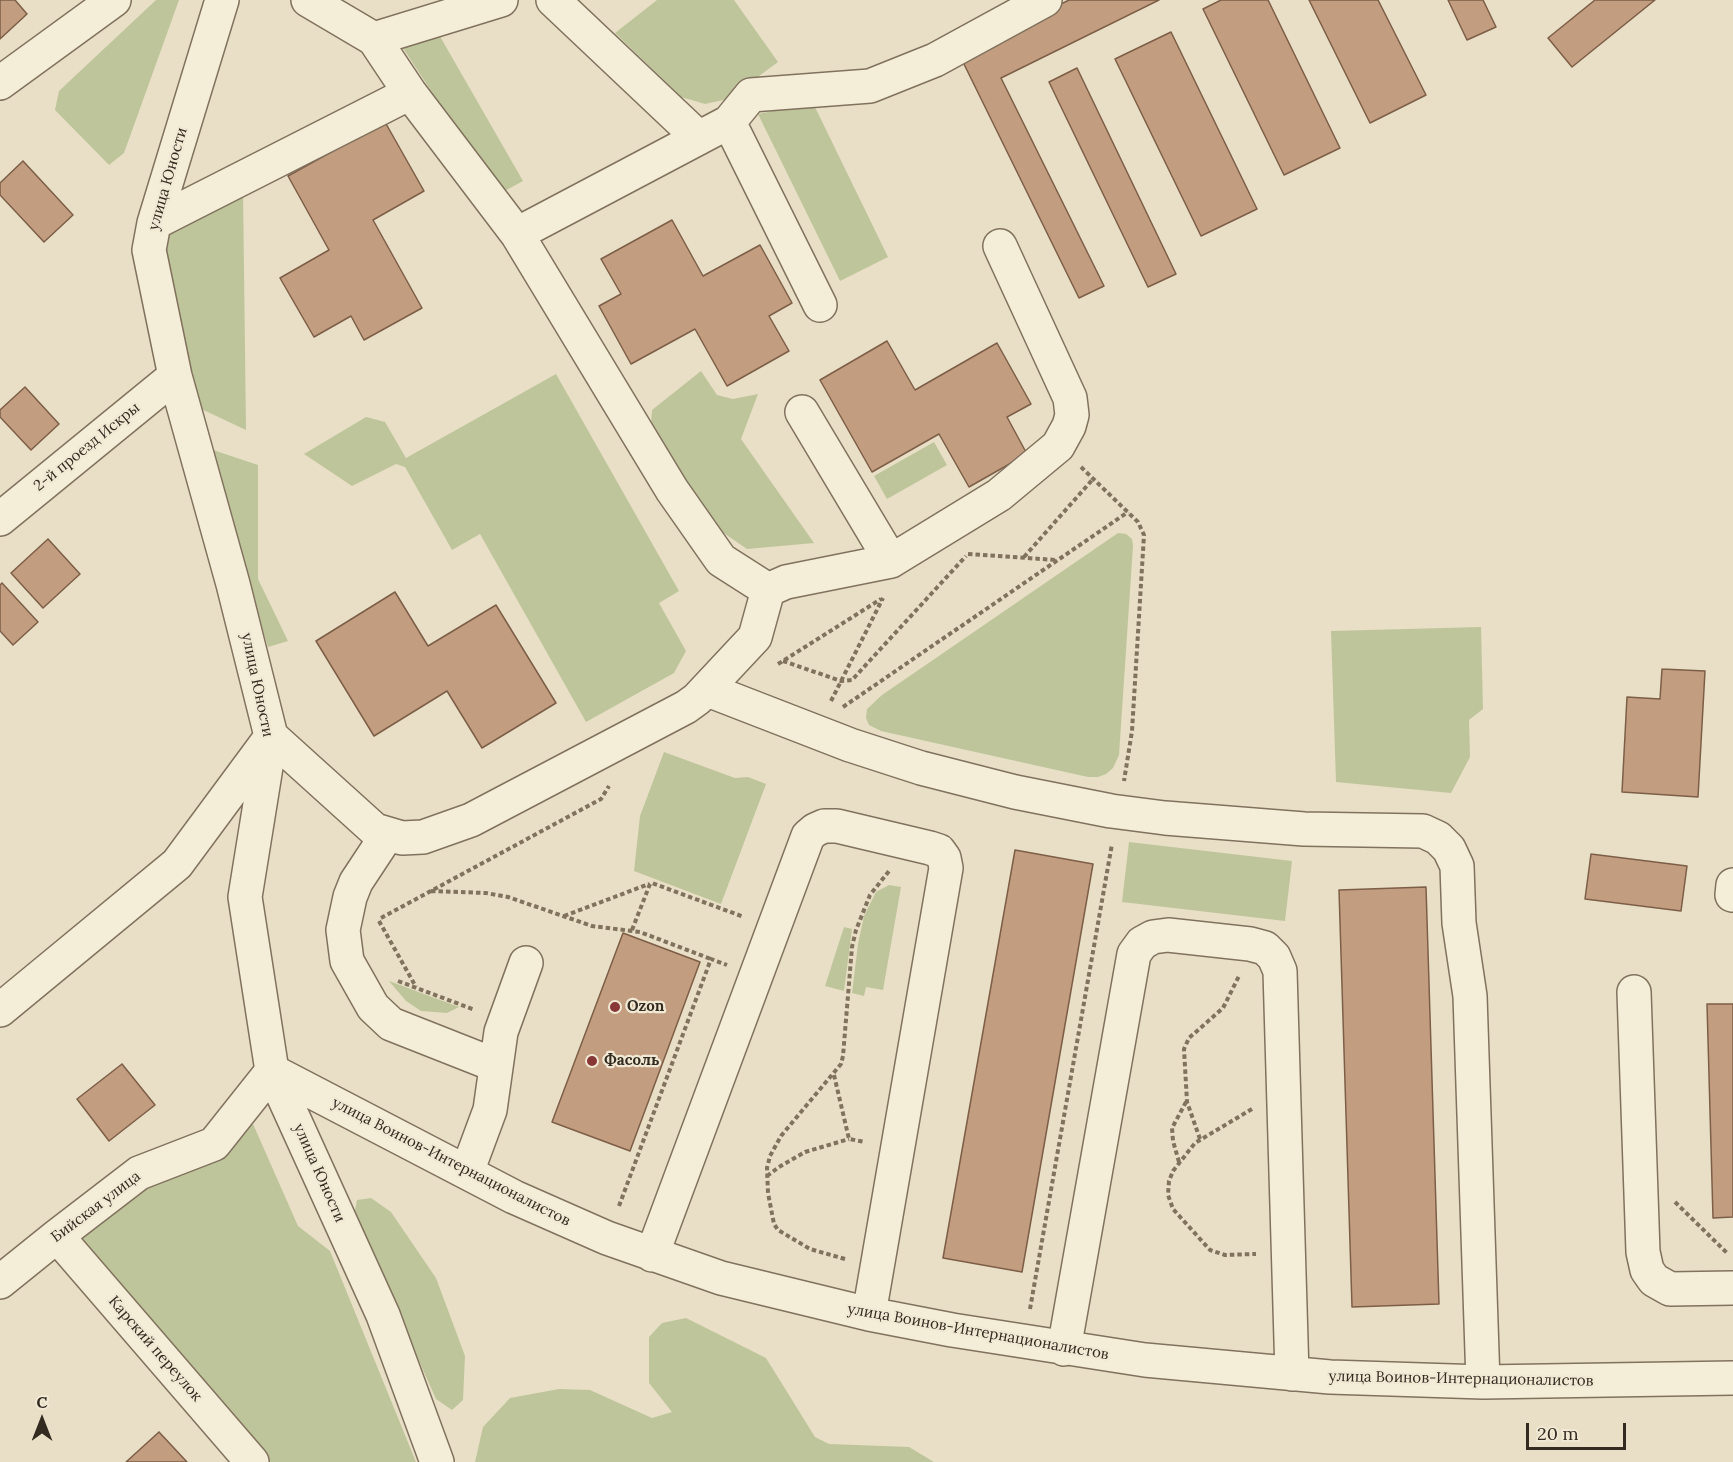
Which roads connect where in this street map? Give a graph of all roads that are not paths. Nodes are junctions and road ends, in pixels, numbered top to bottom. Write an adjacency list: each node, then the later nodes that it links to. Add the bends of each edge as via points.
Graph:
1 (114, 0): 8 (street)
2 (222, 0): 12 (street, улица Юности)
3 (308, 0): 7 (street)
4 (501, 0): 7 (street)
5 (553, 0): 11 (street)
6 (1045, 0): 10 (street, via 935,60 870,86 751,95)
7 (374, 39): 9 (street)
8 (1, 80)
9 (410, 93): 12 (street); 13 (street)
10 (729, 122): 11 (street); 15 (street)
11 (699, 138): 13 (street)
12 (154, 223): 16 (street, улица Юности, via 149,250)
13 (517, 234): 20 (street, via 672,490 721,560)
14 (1000, 246): 19 (street, via 1070,398 1069,426 1058,446 999,495)
15 (820, 305)
16 (175, 376): 18 (street, 2-й проезд Искры); 22 (street, улица Юности)
17 (802, 412): 19 (street)
18 (0, 519)
19 (891, 561): 20 (street, via 786,582)
20 (768, 590): 21 (street, via 756,637)
21 (708, 690): 23 (street, via 686,707 471,820 423,837); 38 (street, via 911,765 1015,792 1118,812 1207,822 1423,831 1438,838 1458,866 1459,923 1472,1012)
22 (271, 736): 23 (street, via 375,830); 26 (street, via 177,864); 28 (street, улица Юности, via 245,897)
23 (387, 835): 27 (street, via 350,897 343,930 347,961 373,1007 391,1024)
24 (526, 963): 27 (street, via 505,1021)
25 (1634, 992): 33 (street, via 1643,1252 1647,1270 1654,1280 1670,1289)
26 (0, 1010)
27 (495, 1065): 29 (street, via 490,1110)
28 (272, 1071): 29 (street, улица Воинов-Интернационалистов); 30 (street, Бийская улица, via 214,1144 139,1173); 40 (street, улица Юности, via 383,1316)
29 (467, 1172): 31 (street, улица Воинов-Интернационалистов, via 560,1218)
30 (57, 1236): 32 (street, Бийская улица); 39 (street, Карский переулок)
31 (652, 1255): 34 (street, улица Воинов-Интернационалистов, via 721,1278); 34 (street, via 808,836 824,826 837,826 919,845 939,851 946,868)
32 (0, 1282)
33 (1733, 1288)
34 (869, 1314): 35 (street, улица Воинов-Интернационалистов)
35 (1064, 1349): 36 (street, улица Воинов-Интернационалистов); 36 (street, via 1134,954 1142,943 1168,934 1264,948 1274,957 1280,971)
36 (1293, 1374): 38 (street, улица Воинов-Интернационалистов)
37 (1733, 1378): 38 (street, улица Воинов-Интернационалистов)
38 (1483, 1382)
39 (252, 1462)
40 (437, 1462)

